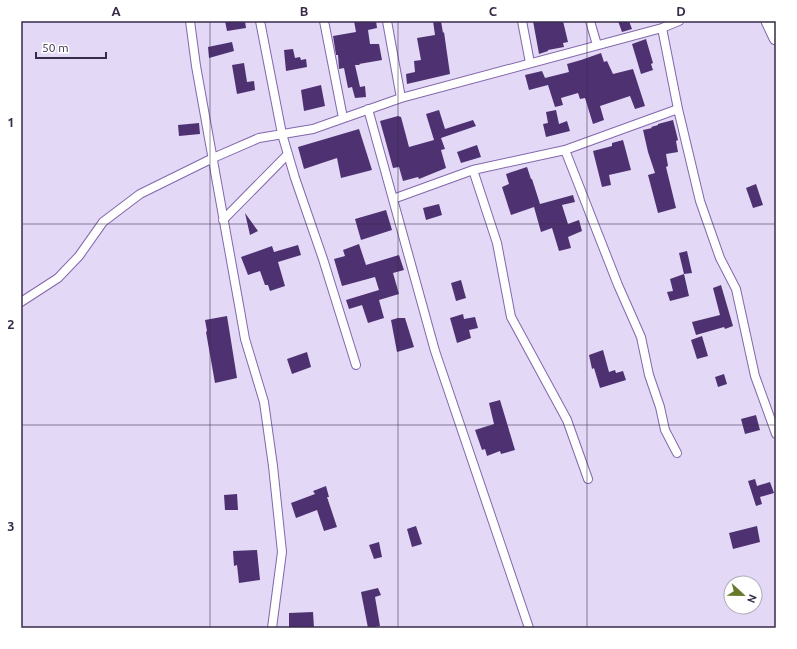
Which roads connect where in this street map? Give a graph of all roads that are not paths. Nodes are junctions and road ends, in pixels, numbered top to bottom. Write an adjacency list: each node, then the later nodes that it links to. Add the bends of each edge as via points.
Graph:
1 (190, 21): 20 (street)
2 (260, 21): 17 (street)
3 (324, 21): 16 (street)
4 (387, 21): 13 (street)
5 (522, 21): 12 (street)
6 (590, 21): 11 (street)
7 (679, 21): 9 (street)
8 (768, 21): 10 (highway)
9 (662, 28): 11 (street); 15 (street)
10 (776, 38)
11 (597, 45): 12 (street)
12 (530, 63): 13 (street)
13 (402, 98): 14 (street)
14 (368, 109): 16 (street); 22 (street)
15 (678, 109): 18 (street); 26 (street, via 700,201 720,258 736,289 755,376)
16 (343, 118): 17 (street, via 313,129)
17 (282, 134): 19 (street); 20 (street, via 259,138)
18 (566, 150): 21 (street); 27 (street, via 640,337 665,430)
19 (288, 154): 23 (street); 25 (street, via 324,259)
20 (213, 158): 23 (street); 24 (street, via 140,194 103,222 79,256 58,278)
21 (473, 170): 22 (street); 28 (street, via 496,243 511,318 567,420)
22 (393, 199): 30 (street, via 435,351)
23 (223, 220): 29 (street, via 245,339 264,402 273,466 282,552)
24 (21, 302)
25 (356, 365)
26 (776, 434)
27 (677, 454)
28 (588, 479)
29 (272, 628)
30 (529, 628)

